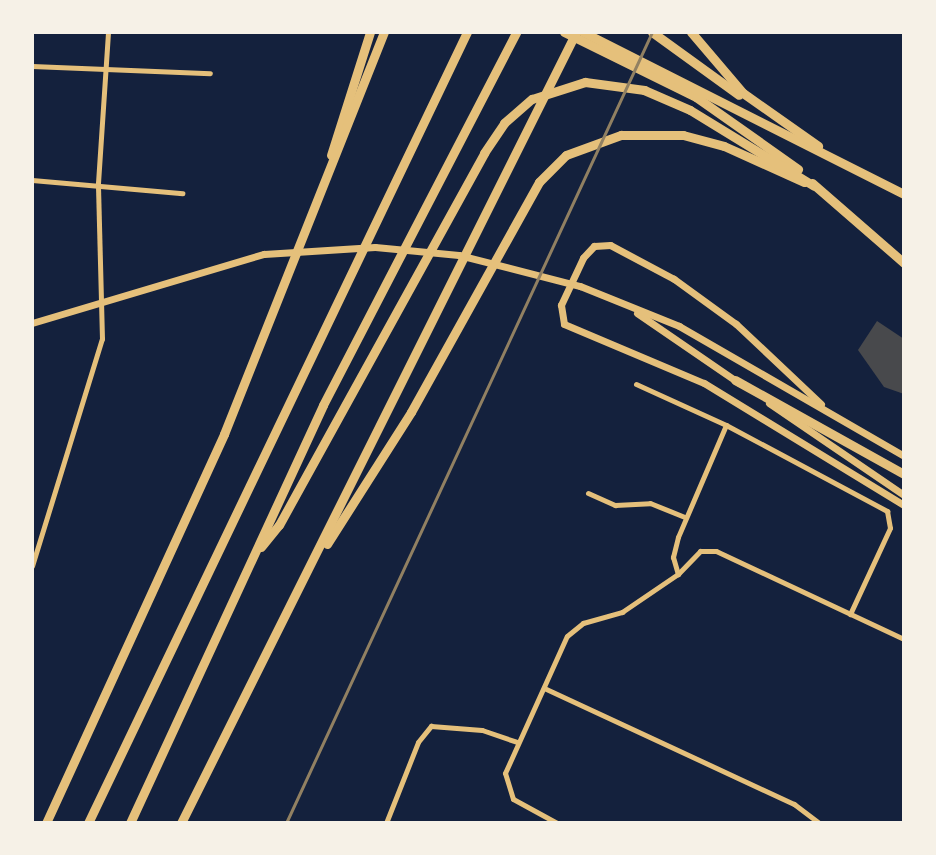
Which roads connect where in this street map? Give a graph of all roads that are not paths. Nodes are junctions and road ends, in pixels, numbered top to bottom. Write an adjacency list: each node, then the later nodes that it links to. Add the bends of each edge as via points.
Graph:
1 (108, 32): 13 (street)
2 (370, 32): 24 (highway)
3 (384, 32): 24 (highway)
4 (461, 32): 17 (highway)
5 (467, 32): 17 (highway)
6 (516, 32): 39 (highway, via 356,337)
7 (564, 32): 15 (highway)
8 (576, 32): 40 (highway)
9 (583, 32): 15 (highway)
10 (652, 32): 16 (highway)
11 (691, 32): 16 (highway, via 715,66)
12 (32, 66): 13 (street)
13 (107, 69): 14 (street); 20 (street)
14 (210, 73)
15 (698, 93): 18 (highway); 21 (highway, via 784,156)
16 (766, 111): 18 (highway)
17 (426, 118): 48 (highway)
18 (847, 165): 23 (highway)
19 (32, 180): 20 (street)
20 (98, 183): 22 (street); 27 (street)
21 (814, 186): 25 (highway); 39 (highway, via 690,110 622,84 566,84 517,110 484,153 279,525); 40 (highway, via 724,146 683,135 602,139 551,167 359,499)
22 (182, 193)
23 (904, 194)
24 (307, 231): 47 (highway, via 224,434)
25 (904, 263)
26 (625, 305): 27 (main road, via 498,263 417,249 334,248 264,254 199,270); 29 (main road); 31 (main road, via 679,326)
27 (101, 306): 28 (main road); 41 (street, via 97,357)
28 (32, 323)
29 (735, 380): 34 (highway); 36 (main road)
30 (636, 384): 32 (street)
31 (831, 414): 33 (main road); 37 (main road, via 736,324 674,279 610,245 594,246 583,258 561,305 564,324 704,383)
32 (726, 425): 38 (street); 43 (street, via 887,511 890,528)
33 (904, 456)
34 (904, 474)
35 (588, 493): 38 (street, via 615,505 650,503)
36 (904, 495)
37 (904, 505)
38 (685, 517): 42 (street, via 673,557)
39 (252, 559): 49 (highway)
40 (316, 559): 50 (highway)
41 (32, 566)
42 (678, 574): 43 (street, via 695,554 709,549); 45 (street, via 622,612 575,627)
43 (850, 614): 44 (street)
44 (904, 639)
45 (544, 688): 46 (street); 53 (street, via 794,804)
46 (516, 742): 51 (street, via 482,730 431,726 418,742); 52 (street, via 505,773 509,794)
47 (46, 823)
48 (88, 823)
49 (130, 823)
50 (181, 823)
51 (386, 823)
52 (557, 823)
53 (819, 823)

